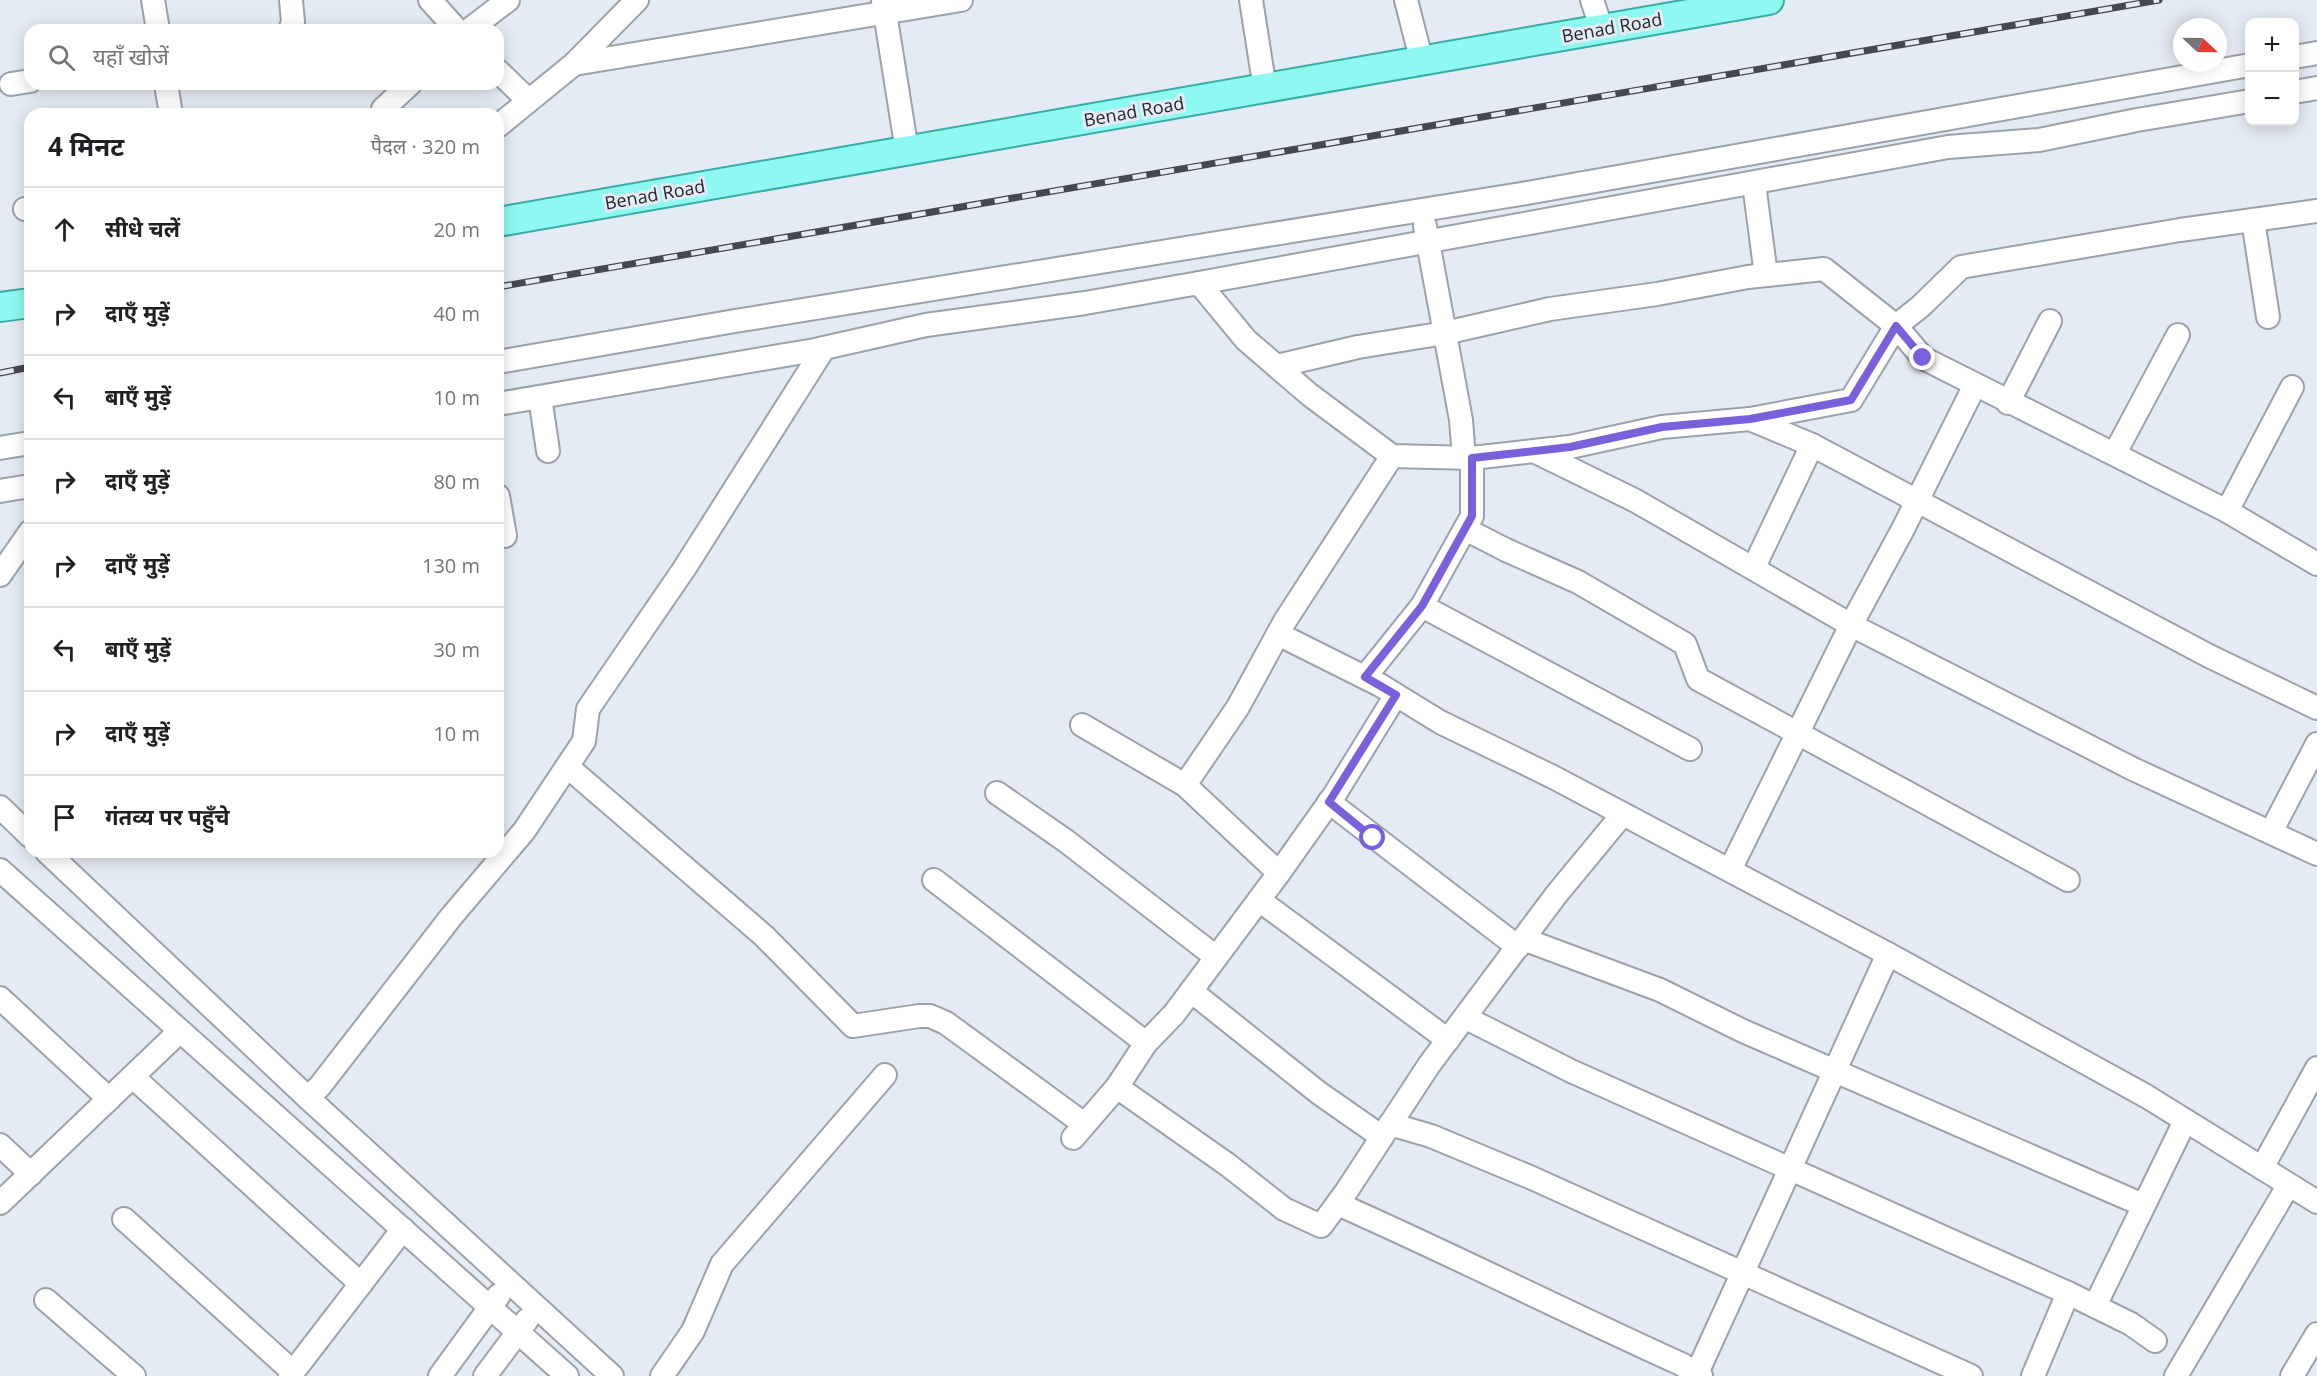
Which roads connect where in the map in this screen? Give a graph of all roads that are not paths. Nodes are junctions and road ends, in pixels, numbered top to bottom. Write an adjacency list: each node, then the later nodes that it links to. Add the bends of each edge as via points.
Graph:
1 (153, 0): 12 (street)
2 (291, 0): 13 (street)
3 (430, 0): 14 (street)
4 (508, 0): 15 (street)
5 (637, 0): 20 (street)
6 (961, 0): 11 (street)
7 (1251, 0): 24 (street)
8 (1406, 0): 19 (street)
9 (1592, 0): 16 (street)
10 (1769, 0): 16 (main road, Benad Road)
11 (884, 7): 20 (street); 33 (street)
12 (157, 24)
13 (292, 24)
14 (452, 24)
15 (477, 24)
16 (1602, 30): 19 (main road, Benad Road)
17 (2317, 53): 18 (street)
18 (2299, 56)
19 (1422, 62): 24 (main road, Benad Road)
20 (574, 64): 28 (street)
21 (2245, 66): 35 (street)
22 (504, 77): 28 (street)
23 (2317, 88): 27 (street)
24 (1265, 89): 33 (main road, Benad Road)
25 (167, 90): 30 (street)
26 (404, 90): 31 (street)
27 (2299, 91)
28 (528, 100): 32 (street)
29 (2245, 101): 34 (street, via 2040,140 1948,147)
30 (170, 108)
31 (384, 108)
32 (504, 121)
33 (907, 151): 38 (main road, Benad Road)
34 (1754, 184): 39 (street); 40 (street)
35 (1423, 210): 39 (street); 50 (street)
36 (2317, 211): 37 (street)
37 (2253, 220): 44 (street); 46 (street, via 1962,267)
38 (504, 221)
39 (1427, 241): 41 (street); 47 (street)
40 (1766, 275): 46 (street, via 1824,269); 47 (street, via 1550,309)
41 (1199, 283): 49 (street, via 926,325); 51 (street, via 1246,340)
42 (24, 304): 43 (main road)
43 (0, 307)
44 (2268, 316)
45 (2050, 321): 56 (street)
46 (1896, 326): 52 (street, via 1923,358); 57 (street, via 1851,400)
47 (1445, 333): 51 (street, via 1358,347); 65 (street)
48 (2178, 335): 63 (street)
49 (825, 348): 54 (street); 87 (street, via 671,589 588,709 586,736)
50 (504, 361)
51 (1277, 366): 64 (street)
52 (1975, 385): 56 (street); 68 (street)
53 (2292, 387): 69 (street)
54 (540, 397): 55 (street); 61 (street)
55 (504, 403)
56 (2008, 403): 63 (street)
57 (1750, 419): 59 (street); 62 (street, via 1662,427)
58 (24, 444): 60 (street)
59 (1812, 445): 68 (street); 75 (street)
60 (0, 448)
61 (548, 451)
62 (1534, 451): 65 (street); 75 (street, via 1636,501)
63 (2115, 453): 69 (street)
64 (1392, 456): 65 (street); 79 (street)
65 (1468, 458): 70 (street, via 1472,516)
66 (24, 487): 67 (street)
67 (0, 491)
68 (1917, 502): 78 (street); 82 (street, via 2209,656)
69 (2227, 511): 74 (street)
70 (1465, 529): 77 (street); 84 (street, via 1578,582 1685,644 1698,679)
71 (504, 530): 72 (street)
72 (505, 536)
73 (24, 541): 76 (street)
74 (2317, 564)
75 (1754, 567): 78 (street)
76 (0, 575)
77 (1422, 606): 80 (street); 86 (street)
78 (1851, 625): 84 (street); 94 (street, via 2133,769)
79 (1278, 634): 80 (street); 88 (street, via 1238,707)
80 (1365, 677): 81 (street)
81 (1396, 695): 90 (street); 92 (street, via 1440,722)
82 (2317, 708)
83 (1082, 725): 88 (street)
84 (1799, 733): 100 (street); 103 (street)
85 (2317, 744): 94 (street)
86 (1690, 749)
87 (569, 768): 96 (street); 118 (street, via 764,936 853,1026 930,1016 946,1023 1078,1131)
88 (1185, 785): 101 (street)
89 (997, 793): 107 (street)
90 (1329, 802): 101 (street); 105 (street)
91 (0, 807): 93 (street)
92 (1622, 814): 100 (street); 105 (street)
93 (24, 830)
94 (2271, 832): 95 (street)
95 (2317, 854)
96 (504, 855)
97 (53, 858): 119 (street)
98 (501, 858): 119 (street)
99 (0, 870): 111 (street)
100 (1730, 870): 106 (street)
101 (1279, 873): 104 (street)
102 (934, 880): 113 (street)
103 (2067, 880)
104 (1259, 900): 107 (street); 112 (street)
105 (1521, 943): 110 (street); 115 (street, via 1660,990)
106 (1888, 954): 115 (street); 121 (street)
107 (1216, 957): 108 (street)
108 (1191, 991): 113 (street); 122 (street, via 1319,1093)
109 (0, 998): 120 (street)
110 (1466, 1018): 112 (street); 125 (street, via 1571,1071)
111 (180, 1031): 117 (street); 133 (street)
112 (1448, 1040): 122 (street)
113 (1146, 1043): 118 (street)
114 (2317, 1068): 124 (street)
115 (1836, 1071): 125 (street); 131 (street)
116 (885, 1075): 152 (street, via 722,1264 693,1331)
117 (133, 1077): 120 (street); 136 (street)
118 (1117, 1087): 130 (street, via 1284,1209 1321,1226)
119 (308, 1098): 135 (street)
120 (110, 1099): 126 (street)
121 (2185, 1120): 124 (street); 131 (street)
122 (1386, 1130): 130 (street); 134 (street, via 1431,1136)
123 (0, 1145): 126 (street)
124 (2262, 1168): 127 (street)
125 (1791, 1170): 134 (street); 137 (street)
126 (32, 1174): 129 (street)
127 (2288, 1186): 128 (street); 155 (street)
128 (2317, 1202)
129 (0, 1203)
130 (1338, 1204): 146 (street)
131 (2143, 1205): 139 (street)
132 (124, 1219): 145 (street)
133 (403, 1229): 136 (street); 140 (street)
134 (1742, 1273): 146 (street); 153 (street)
135 (509, 1282): 140 (street); 141 (street)
136 (361, 1284): 145 (street)
137 (2068, 1293): 139 (street); 154 (street)
138 (46, 1300): 147 (street)
139 (2095, 1306): 144 (street)
140 (490, 1307): 142 (street); 148 (street)
141 (537, 1308): 142 (street); 151 (street)
142 (518, 1332): 149 (street); 150 (street)
143 (2317, 1334): 156 (street)
144 (2155, 1341)
145 (292, 1374)
146 (1699, 1375)
147 (134, 1376)
148 (440, 1376)
149 (485, 1376)
150 (567, 1376)
151 (612, 1376)
152 (662, 1376)
153 (1971, 1376)
154 (2033, 1376)
155 (2176, 1376)
156 (2292, 1376)

